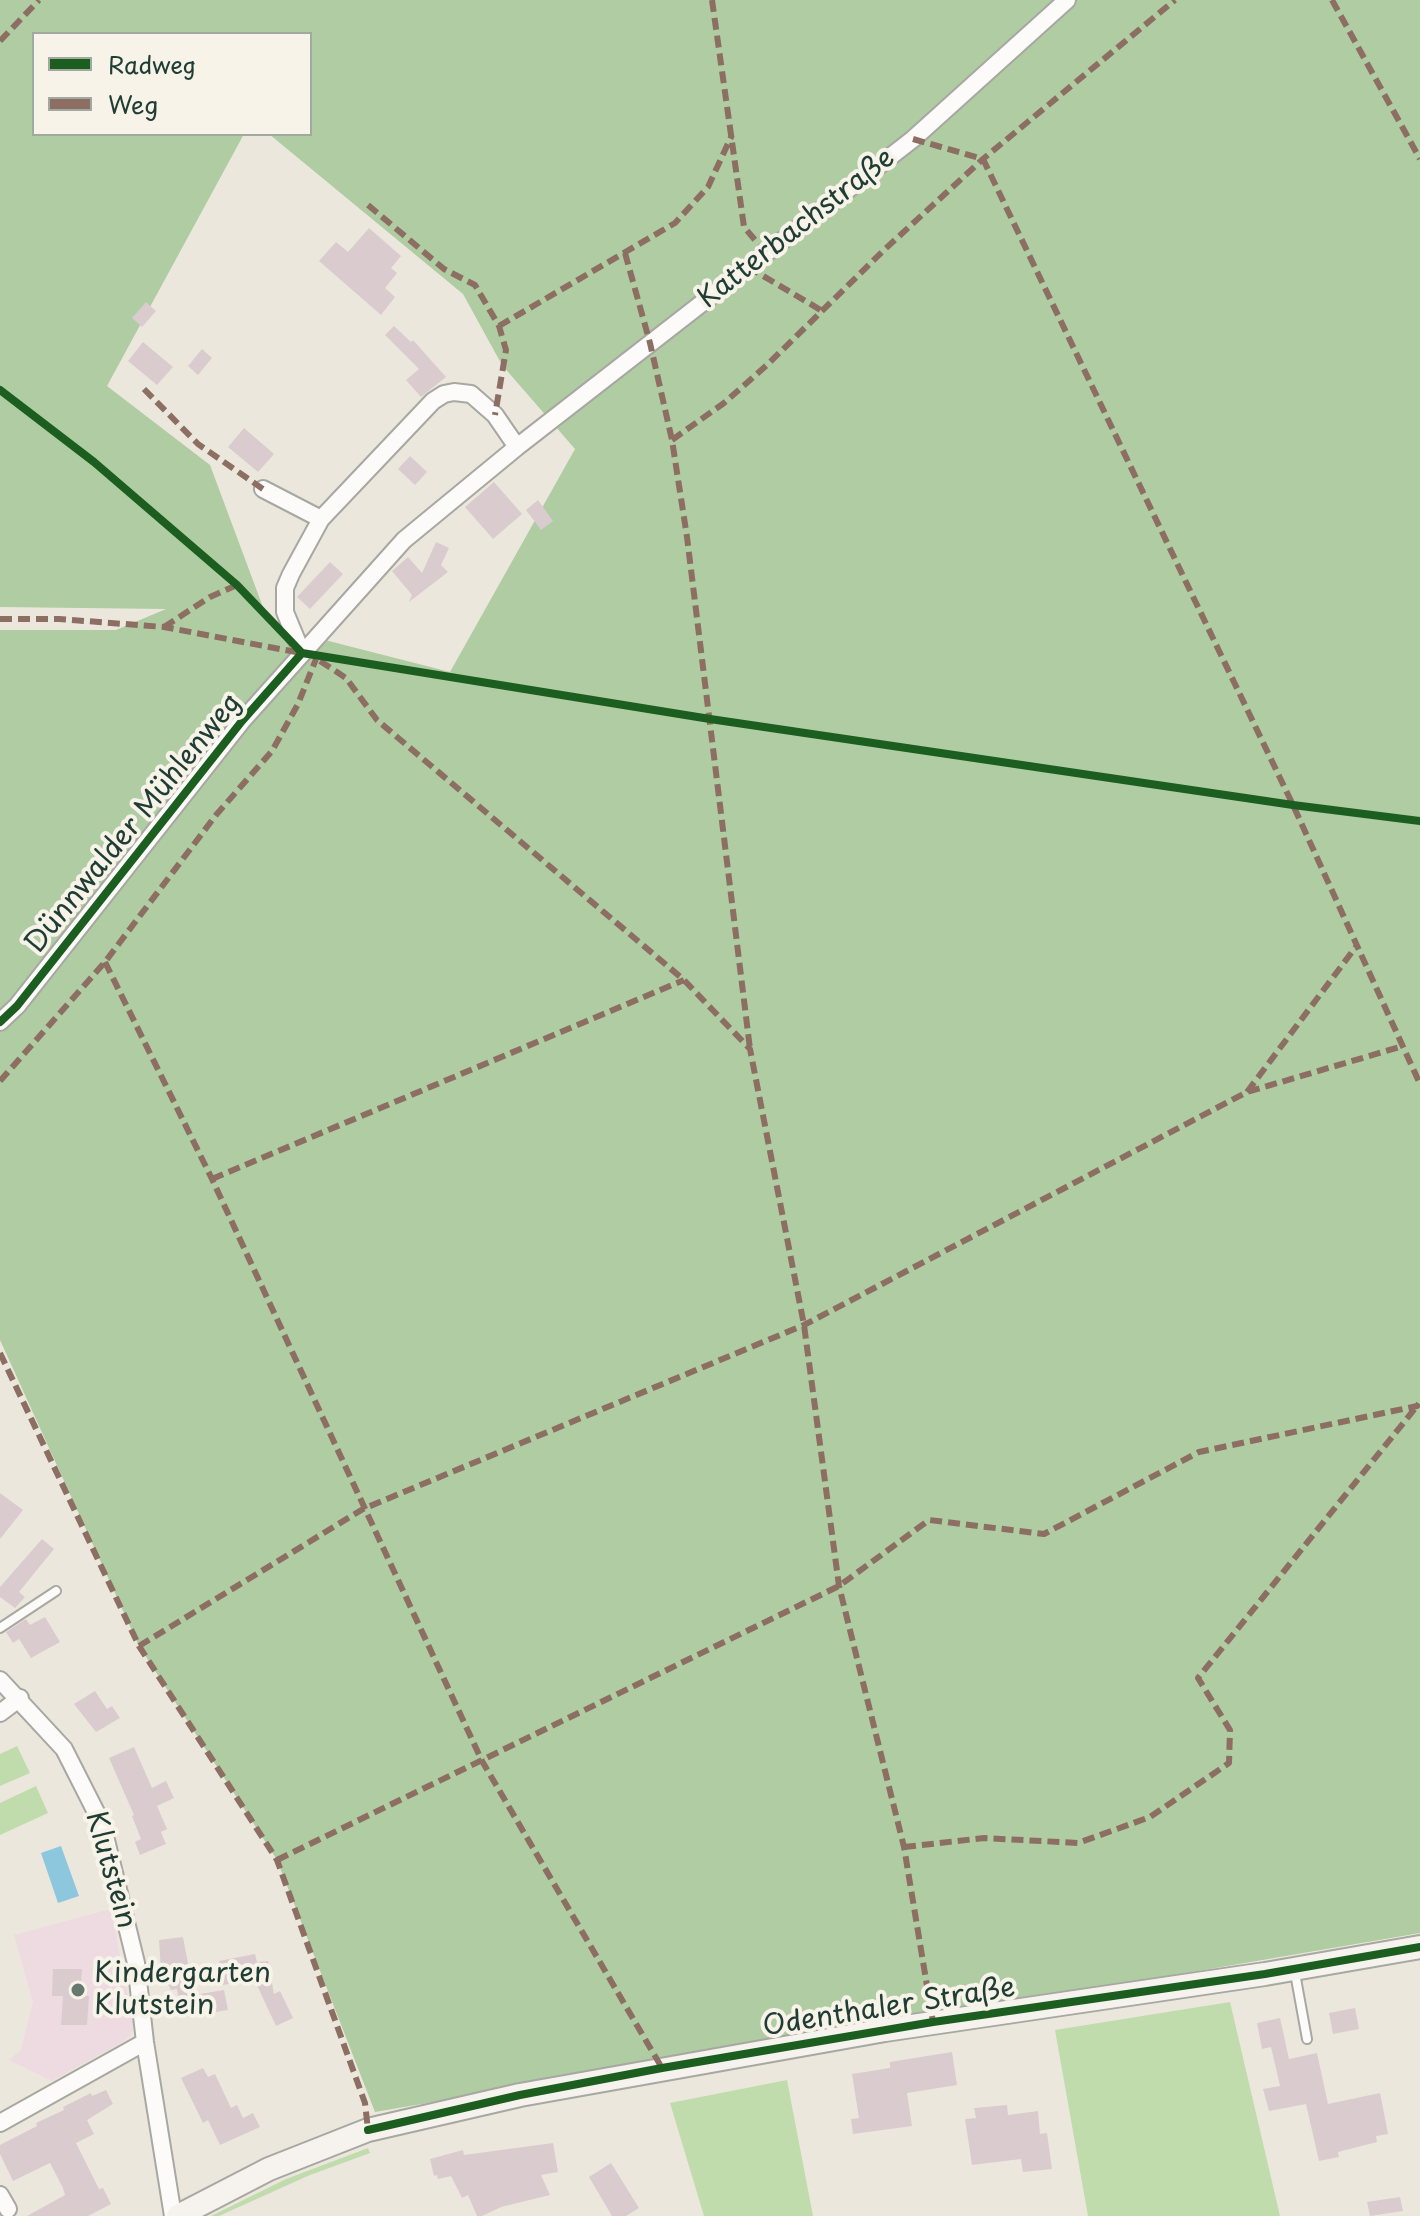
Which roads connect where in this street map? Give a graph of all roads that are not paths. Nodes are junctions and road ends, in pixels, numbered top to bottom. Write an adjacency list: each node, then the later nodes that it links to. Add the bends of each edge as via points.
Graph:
1 (1067, 0): 2 (street, Katterbachstraße, via 913,139)
2 (517, 447): 4 (street, via 495,415 471,394 444,394); 5 (street, Katterbachstraße, via 404,540)
3 (263, 489): 4 (street)
4 (321, 519): 5 (street, via 285,588 285,612)
5 (302, 653): 6 (street, Dünnwalder Mühlenweg)
6 (0, 1022)
7 (56, 1591): 8 (lane)
8 (0, 1628)
9 (0, 1680): 10 (street, Klutstein)
10 (20, 1698): 11 (street); 15 (street, Klutstein, via 64,1749 102,1824 136,1963)
11 (0, 1713)
12 (1420, 1947): 13 (main road, Odenthaler Straße)
13 (1294, 1969): 14 (lane); 17 (main road, Odenthaler Straße, via 933,2022 520,2095 368,2130 269,2169)
14 (1307, 2039)
15 (145, 2042): 16 (street); 17 (street, Klutstein)
16 (0, 2123)
17 (175, 2216)

